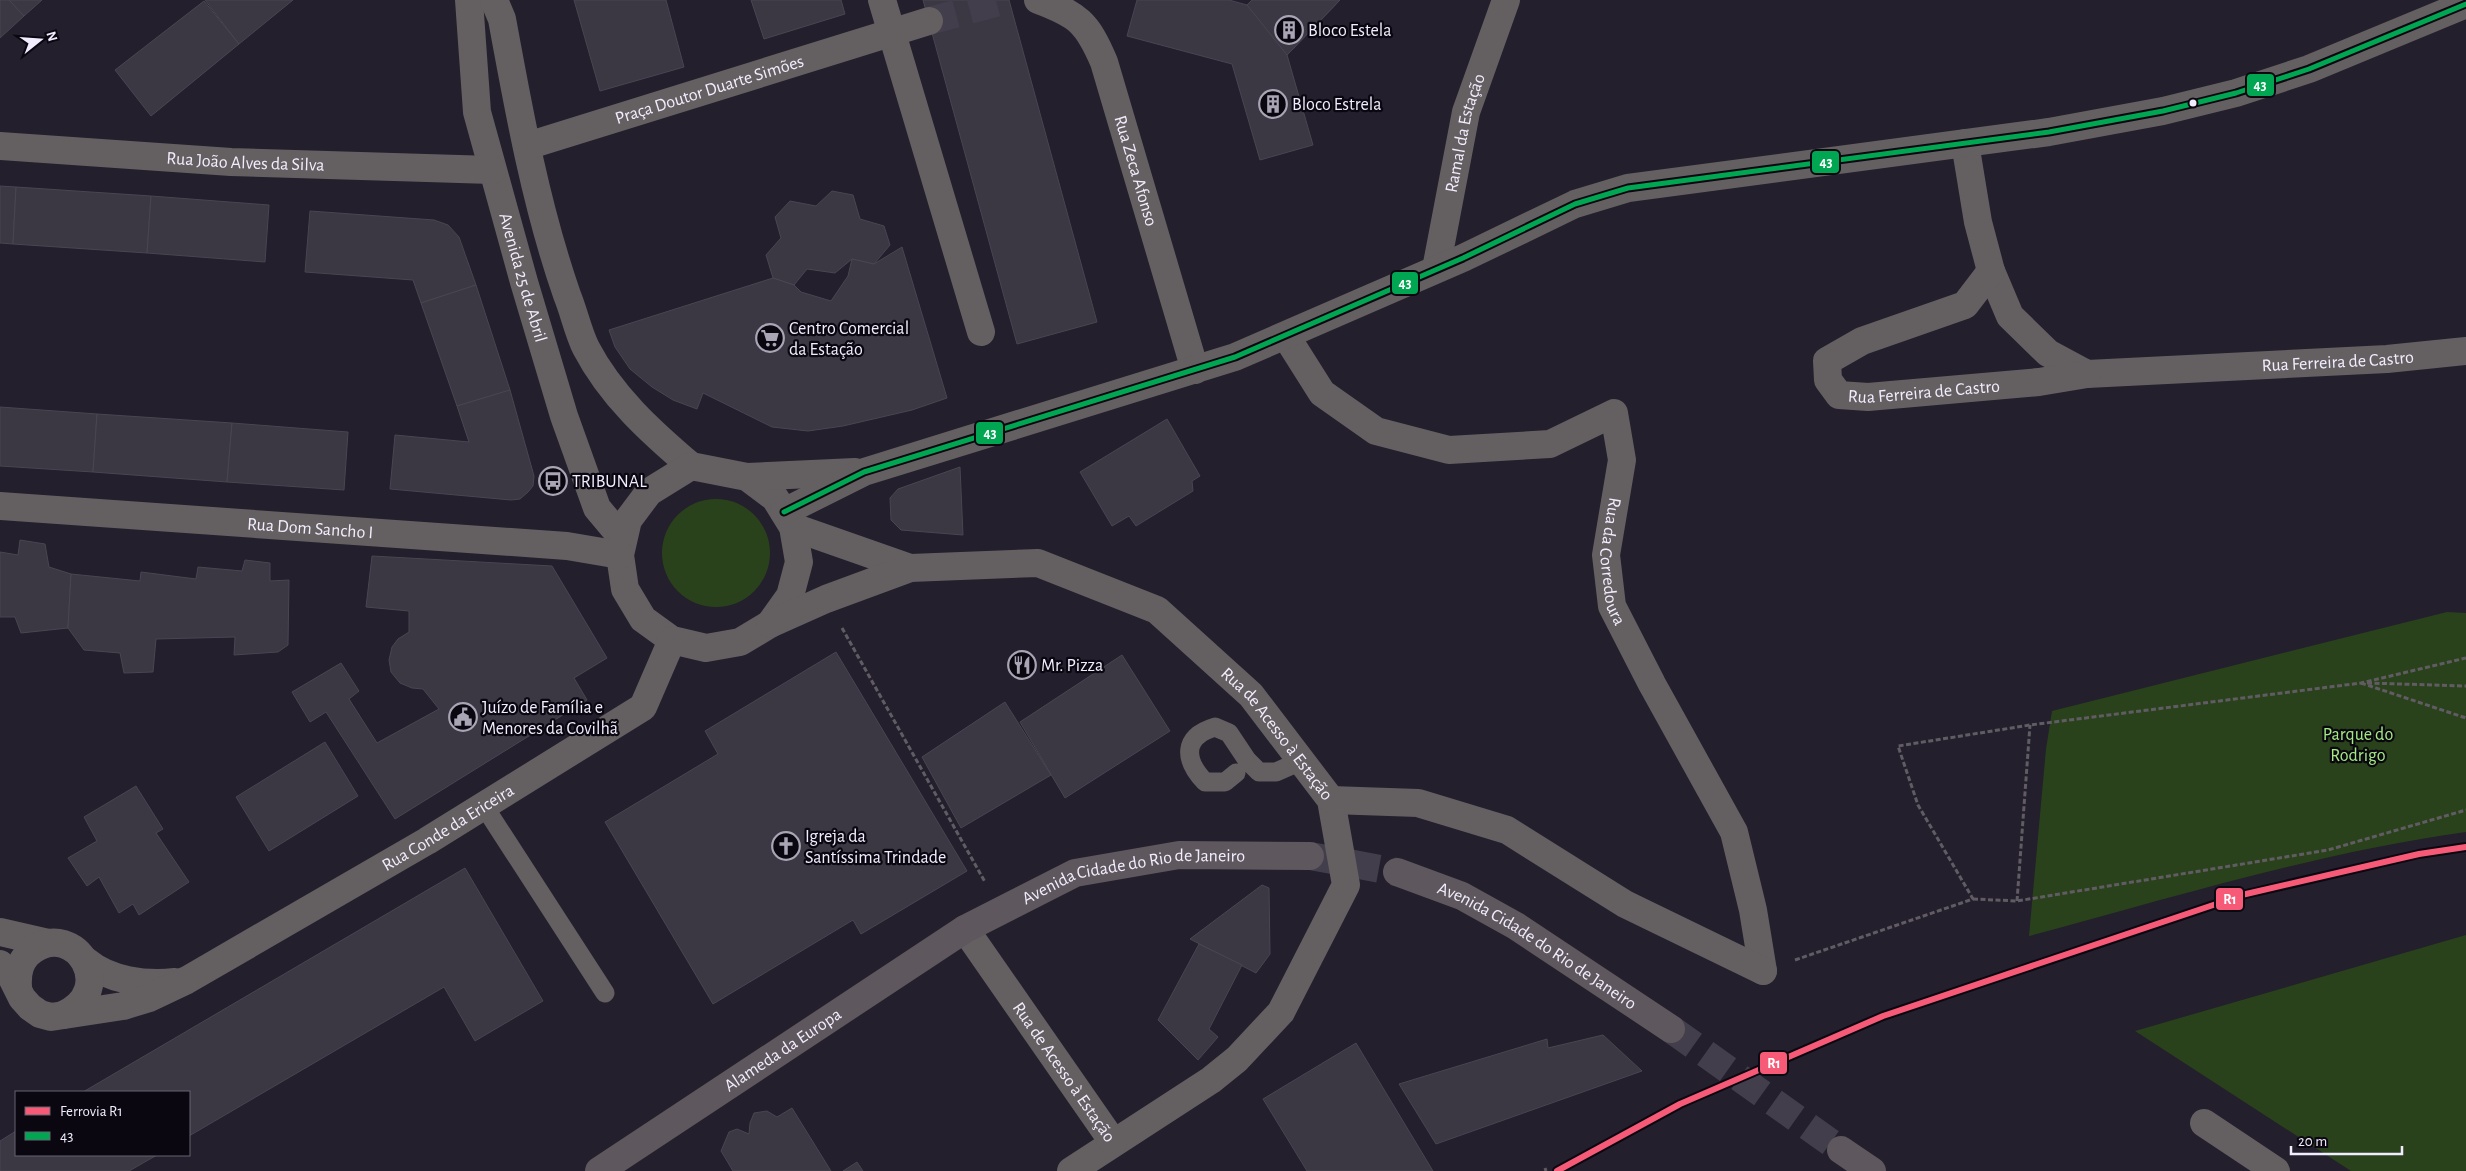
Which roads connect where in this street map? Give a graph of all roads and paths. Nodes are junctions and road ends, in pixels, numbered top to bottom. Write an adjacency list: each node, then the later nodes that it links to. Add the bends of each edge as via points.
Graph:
1 (469, 0): 12 (street, Avenida 25 de Abril, via 477,112)
2 (494, 0): 11 (street, Avenida 25 de Abril, via 502,19)
3 (882, 0): 8 (street)
4 (1038, 0): 18 (street, Rua Zeca Afonso, via 1067,11 1092,34 1104,62)
5 (1506, 0): 13 (street, Ramal da Estação, via 1466,112)
6 (2466, 4): 9 (street, via 2309,69 2236,93 2164,111 2068,129)
7 (929, 21): 8 (street)
8 (892, 33): 11 (street, Praça Doutor Duarte Simões); 15 (street)
9 (1965, 143): 13 (street, via 1628,188 1575,204); 14 (street, via 1978,222)
10 (0, 146): 12 (street, Rua João Alves da Silva, via 231,162)
11 (527, 146): 20 (street, Avenida 25 de Abril, via 554,257 586,348 623,402 652,433)
12 (492, 170): 25 (street, Avenida 25 de Abril, via 564,416 597,508)
13 (1436, 269): 16 (street)
14 (1991, 272): 19 (street, via 2010,316 2048,353); 19 (street, Rua Ferreira de Castro, via 1965,305 1862,341 1827,361 1828,380 1839,395 1868,397 2030,383)
15 (981, 332)
16 (1286, 336): 18 (street); 50 (street, Rua da Corredoura, via 1322,393 1376,431 1450,450 1550,444 1614,413 1622,460 1606,555 1612,606 1734,832 1753,910)
17 (2466, 351): 19 (street, Rua Ferreira de Castro, via 2387,359)
18 (1195, 370): 21 (street)
19 (2087, 374)
20 (691, 466): 22 (street); 25 (street, via 649,492 628,520)
21 (864, 472): 22 (street); 24 (street)
22 (747, 477): 24 (street, via 774,498)
23 (0, 506): 25 (street, Rua Dom Sancho I, via 567,546)
24 (789, 520): 26 (street, Rua de Acesso à Estação); 28 (street, via 799,562 790,596)
25 (621, 547): 29 (street, via 625,589 643,619)
26 (910, 568): 27 (street, Rua de Acesso à Estação); 35 (street, Rua de Acesso à Estação, via 1038,564 1157,610 1251,695)
27 (826, 599): 28 (street, Rua de Acesso à Estação); 44 (path, via 953,829)
28 (770, 624): 29 (street, via 740,642 706,648)
29 (672, 640): 38 (street, Rua Conde da Ericeira, via 643,707)
30 (2466, 658): 31 (path)
31 (2361, 683): 32 (path); 33 (path); 34 (path)
32 (2466, 686)
33 (2466, 718)
34 (2030, 725): 42 (path, via 1898,746 1918,805); 43 (path)
35 (1301, 761): 36 (lane, via 1276,772 1259,772 1230,733 1215,727 1203,730 1193,740 1189,755 1194,770 1205,782 1225,782); 37 (street, Rua de Acesso à Estação)
36 (1236, 773)
37 (1331, 800): 50 (street, via 1418,803 1507,830 1625,904); 57 (street, Rua de Acesso à Estação, via 1346,885 1281,1012 1237,1059 1211,1080)
38 (484, 806): 51 (street, Rua Conde da Ericeira); 53 (lane)
39 (2466, 810): 43 (path, via 2328,850)
40 (1310, 856): 44 (main road, Avenida Cidade do Rio de Janeiro, via 1179,855 1075,873)
41 (1397, 872): 55 (main road, Avenida Cidade do Rio de Janeiro, via 1462,896 1516,926)
42 (1973, 899): 43 (path); 50 (path)
43 (2017, 901)
44 (1003, 910): 45 (main road, Avenida Cidade do Rio de Janeiro)
45 (965, 929): 57 (street, Rua de Acesso à Estação); 60 (main road, Alameda da Europa)
46 (0, 932): 47 (street, Rua Conde da Ericeira)
47 (48, 943): 48 (street, Rua Conde da Ericeira, via 63,944 76,950); 52 (street, via 28,954 21,964 17,975)
48 (86, 961): 51 (street, Rua Conde da Ericeira, via 98,971 126,980 161,983); 54 (street, via 90,972 88,994 82,1003)
49 (0, 964): 52 (street, Rua Conde da Ericeira)
50 (1763, 971)
51 (186, 980): 54 (street, Rua Conde da Ericeira, via 149,998 122,1006)
52 (18, 987): 54 (street, Rua Conde da Ericeira, via 22,998 40,1014)
53 (605, 993)
54 (63, 1016)
55 (1671, 1030)
56 (2204, 1123): 62 (street)
57 (1113, 1142): 59 (street)
58 (1841, 1150): 61 (main road)
59 (1081, 1168)
60 (599, 1171)
61 (1872, 1171)
62 (2276, 1171)

